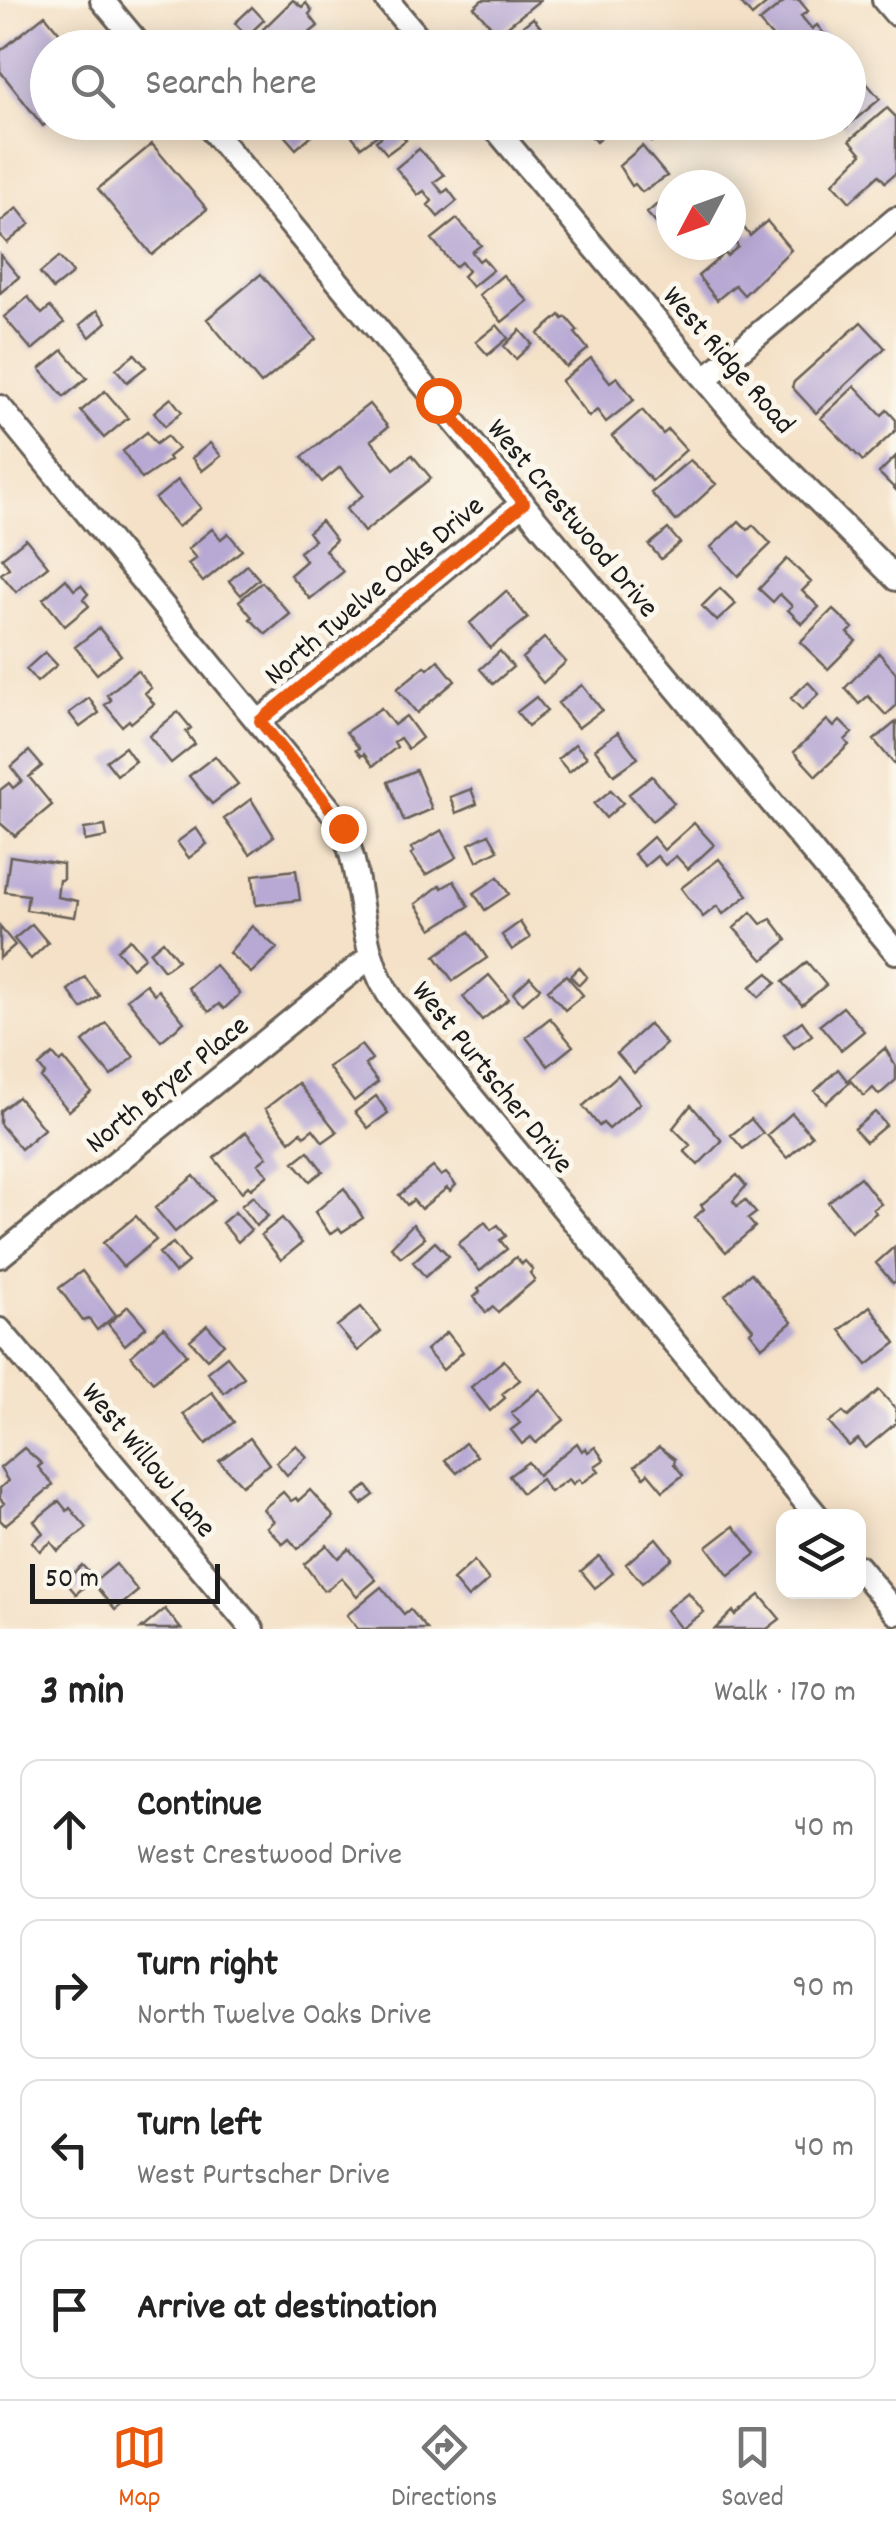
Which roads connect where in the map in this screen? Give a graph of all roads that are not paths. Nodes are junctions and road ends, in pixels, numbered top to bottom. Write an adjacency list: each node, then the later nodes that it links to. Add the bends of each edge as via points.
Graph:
1 (102, 0): 5 (street)
2 (387, 0): 6 (street)
3 (884, 0): 4 (street)
4 (896, 14)
5 (127, 30)
6 (412, 30)
7 (220, 140): 12 (street, West Crestwood Drive)
8 (505, 140): 10 (street, West Ridge Road)
9 (896, 219): 10 (street)
10 (705, 380): 13 (street, West Ridge Road)
11 (0, 408): 14 (street, West Purtscher Drive)
12 (524, 503): 14 (street, North Twelve Oaks Drive); 15 (street, West Crestwood Drive)
13 (896, 580)
14 (260, 721): 16 (street, West Purtscher Drive, via 343,828)
15 (896, 952)
16 (370, 957): 17 (street, North Bryer Place); 19 (street, West Purtscher Drive, via 395,1004)
17 (0, 1256)
18 (0, 1330): 22 (street, West Willow Lane)
19 (811, 1509)
20 (866, 1577): 21 (street)
21 (896, 1613)
22 (252, 1629)

